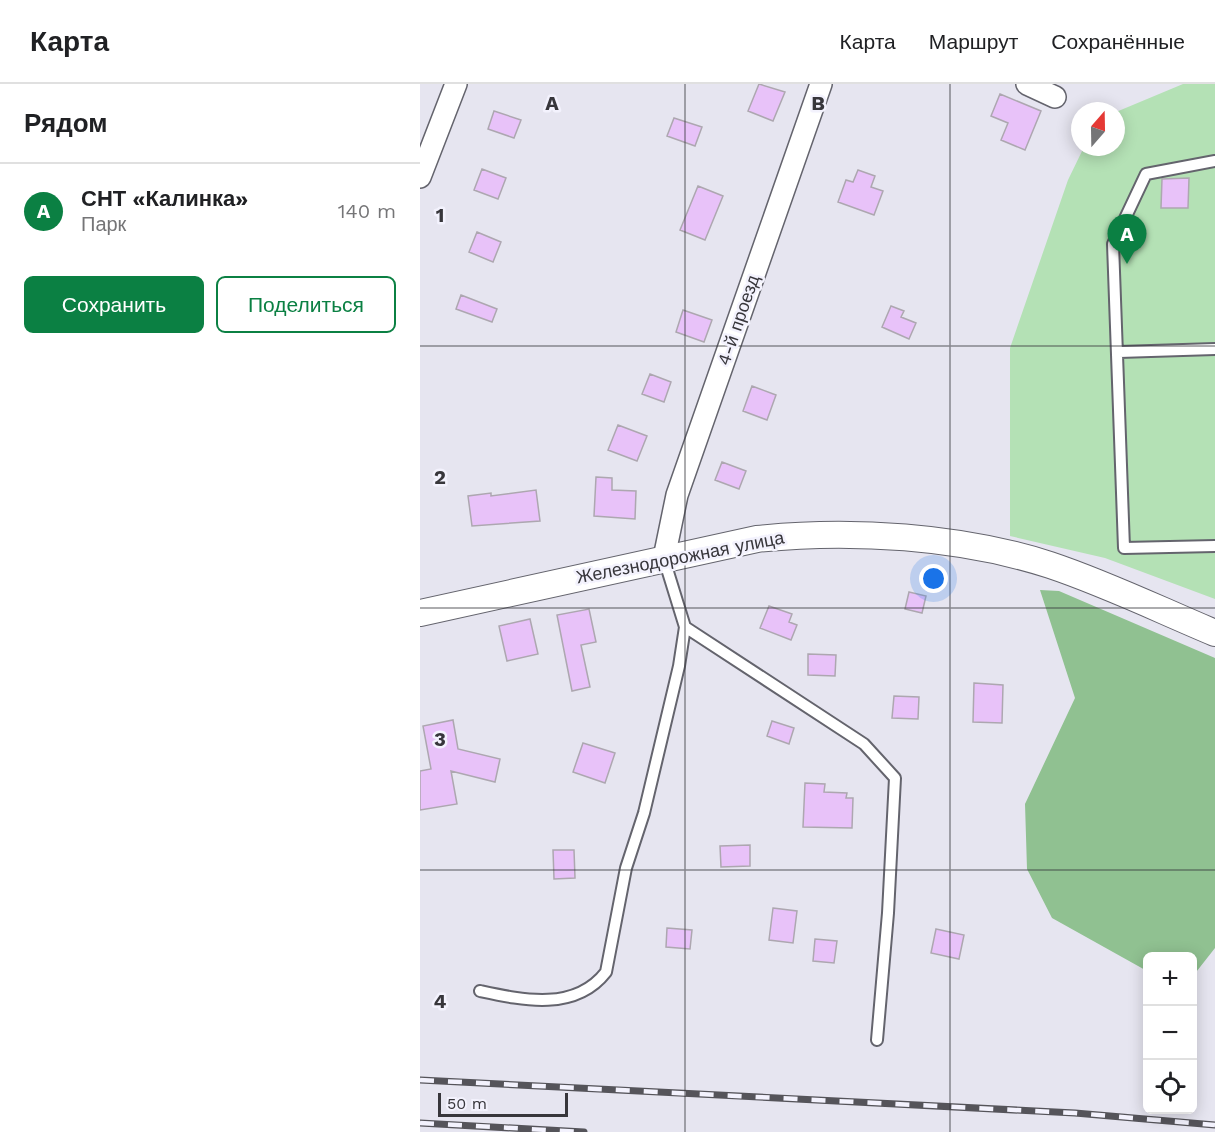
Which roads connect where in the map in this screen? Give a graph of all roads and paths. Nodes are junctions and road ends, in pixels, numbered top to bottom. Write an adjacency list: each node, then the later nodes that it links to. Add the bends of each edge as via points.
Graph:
1 (456, 84): 6 (street)
2 (821, 84): 10 (street, 4-й проезд, via 677,495)
3 (1027, 84): 4 (street)
4 (1055, 97)
5 (1215, 160): 8 (lane, via 1146,174 1113,244)
6 (420, 177)
7 (1215, 349): 8 (lane)
8 (1119, 352): 9 (lane, via 1124,548)
9 (1215, 546)
10 (664, 558): 11 (street, Железнодорожная улица); 12 (lane); 13 (street, Железнодорожная улица, via 798,535 897,538 970,546 1085,577)
11 (420, 613)
12 (685, 627): 14 (lane, via 644,813 626,868 606,972 598,982 553,1001 526,1001); 15 (lane, via 864,744 895,778)
13 (1215, 633)
14 (480, 991)
15 (877, 1040)

